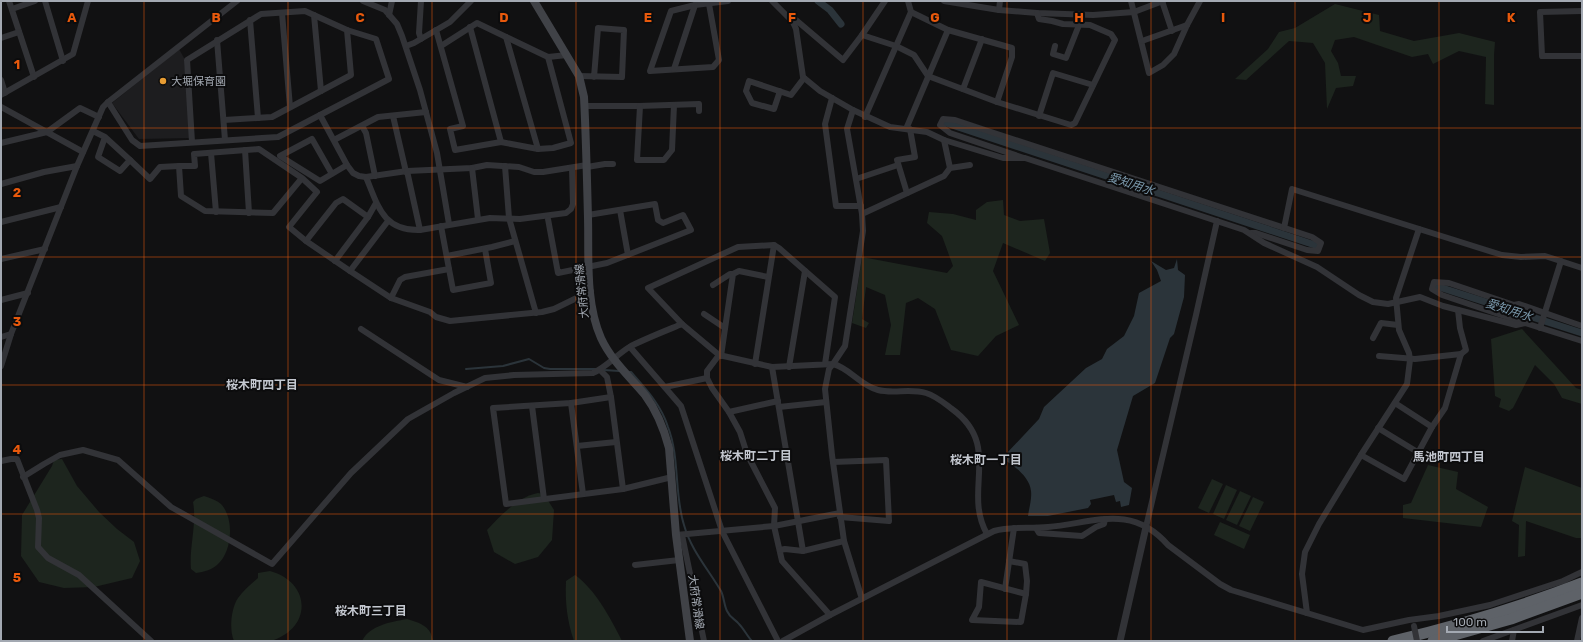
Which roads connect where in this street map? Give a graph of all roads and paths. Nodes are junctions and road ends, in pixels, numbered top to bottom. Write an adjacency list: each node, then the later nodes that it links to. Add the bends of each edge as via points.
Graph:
1 (9, 1): 22 (street)
2 (35, 1): 22 (street)
3 (44, 1): 55 (street)
4 (88, 1): 55 (street, via 73,54)
5 (237, 1): 69 (street)
6 (363, 1): 29 (street)
7 (392, 1): 29 (street)
8 (421, 1): 44 (street)
9 (471, 1): 37 (street, via 450,22)
10 (534, 1): 52 (main road, 大府常滑線)
11 (728, 1): 20 (street)
12 (772, 1): 32 (street)
13 (885, 1): 41 (street)
14 (908, 1): 25 (street)
15 (944, 1): 23 (street)
16 (1000, 1): 23 (street)
17 (1131, 1): 26 (street)
18 (1162, 1): 26 (street); 39 (street)
19 (1200, 1): 34 (street)
20 (709, 4): 21 (street); 56 (street, via 718,60 713,66)
21 (695, 5): 56 (street); 56 (street, via 671,11 650,71)
22 (12, 9): 40 (street)
23 (999, 10): 28 (street)
24 (1582, 11): 53 (street, via 1540,12 1542,56)
25 (911, 12): 38 (street); 50 (street)
26 (1134, 12): 28 (street, via 1092,15); 47 (street)
27 (282, 13): 30 (street, via 305,11); 31 (street, via 261,14); 75 (street)
28 (1037, 13): 33 (street, via 1040,19)
29 (389, 14): 48 (street, via 397,24)
30 (314, 15): 36 (street); 65 (street)
31 (250, 20): 46 (street); 84 (street)
32 (793, 22): 41 (street, via 796,20 842,60); 61 (street)
33 (1079, 25): 51 (street, via 1066,58 1053,54); 63 (street, via 1090,25 1111,34 1114,40)
34 (1187, 25): 39 (street); 47 (street, via 1174,54 1163,65 1149,73)
35 (470, 27): 42 (street, via 477,22); 49 (street); 95 (street)
36 (347, 30): 65 (street, via 351,75); 79 (street, via 376,39 389,79)
37 (436, 30): 44 (street); 49 (street)
38 (948, 30): 45 (street); 58 (street)
39 (1172, 31): 47 (street)
40 (19, 32): 43 (street); 59 (street)
41 (862, 35): 50 (street)
42 (506, 37): 54 (street); 97 (street)
43 (1, 38)
44 (421, 39): 48 (street)
45 (982, 39): 64 (street); 70 (street, via 1012,48 1012,57)
46 (217, 40): 85 (street); 94 (street, via 187,60)
47 (1142, 42)
48 (406, 46): 78 (street)
49 (441, 46): 95 (street, via 463,126 450,129 454,150)
50 (896, 46): 58 (street, via 914,55); 83 (street)
51 (1055, 46)
52 (567, 55): 54 (street); 57 (main road, 大府常滑線)
53 (1582, 56)
54 (548, 57): 97 (street, via 571,143)
55 (63, 61): 59 (street)
56 (674, 69)
57 (579, 76): 60 (street); 72 (main road, 大府常滑線)
58 (928, 76): 64 (street); 87 (street)
59 (34, 77): 67 (street)
60 (594, 77): 60 (street, via 622,77 624,30 598,28)
61 (804, 78): 66 (street, via 791,95); 68 (street)
62 (1, 80): 67 (street)
63 (1093, 85): 81 (street, via 1071,126); 81 (street, via 1053,73)
64 (963, 89): 70 (street)
65 (321, 90): 75 (street)
66 (780, 91): 66 (street, via 749,82 746,91 752,103 774,109)
67 (3, 94)
68 (832, 98): 76 (street); 124 (street, via 825,124 836,206)
69 (108, 102): 82 (street); 94 (street, via 132,140 140,146)
70 (997, 102): 81 (street)
71 (674, 105): 73 (street); 73 (street, via 672,150 664,160 637,160); 77 (street, via 699,104)
72 (584, 106): 73 (street); 110 (main road, 大府常滑線)
73 (640, 106)
74 (1, 107): 89 (street)
75 (290, 107): 84 (street, via 272,117)
76 (853, 110): 83 (street); 120 (street, via 847,129)
77 (699, 111)
78 (426, 112): 80 (street); 114 (street)
79 (320, 115): 91 (street, via 278,137); 92 (street)
80 (392, 116): 86 (street, via 378,117); 115 (street)
81 (1039, 116)
82 (99, 117): 88 (street); 89 (street, via 80,108)
83 (865, 117): 87 (street, via 890,127)
84 (258, 118): 85 (street)
85 (224, 120): 91 (street)
86 (362, 126): 92 (street); 117 (street, via 366,133)
87 (908, 129): 93 (street, via 927,132); 105 (street, via 915,157 897,160)
88 (92, 131): 90 (street); 99 (street)
89 (47, 132): 96 (street); 99 (street)
90 (106, 137): 102 (street); 102 (street, via 98,157 120,171)
91 (225, 140): 94 (street)
92 (334, 140): 104 (street)
93 (944, 140): 101 (street, via 1003,158); 113 (street)
94 (192, 142)
95 (501, 142): 97 (street)
96 (1, 143)
97 (538, 149)
98 (245, 150): 100 (street); 119 (street, via 259,149); 128 (street)
99 (83, 152): 107 (street)
100 (211, 153): 108 (street, via 194,154 194,166); 127 (street)
101 (1025, 158): 136 (street); 140 (street, via 950,133 940,125 943,118)
102 (130, 160): 108 (street, via 150,179 160,167)
103 (613, 164): 110 (street)
104 (347, 165): 116 (street); 118 (street, via 353,173)
105 (898, 165): 120 (street); 122 (street)
106 (970, 165): 113 (street)
107 (77, 166): 121 (street); 125 (street)
108 (179, 166): 127 (street, via 181,196 205,211)
109 (505, 166): 111 (street, via 487,165); 112 (street, via 543,172); 132 (street)
110 (587, 166): 112 (street); 130 (main road, 大府常滑線)
111 (472, 168): 114 (street); 133 (street)
112 (572, 168): 132 (street, via 573,204 569,212 520,219)
113 (950, 168): 122 (street, via 944,176)
114 (440, 169): 115 (street); 138 (street)
115 (407, 172): 117 (street); 142 (street)
116 (332, 174): 116 (street, via 320,181 280,156 312,138)
117 (375, 176): 118 (street)
118 (366, 177): 123 (street)
119 (302, 178): 128 (street, via 273,213); 144 (street, via 317,192 289,227)
120 (856, 179): 124 (street)
121 (1, 184)
122 (907, 193): 129 (street)
123 (376, 203): 131 (street); 135 (street)
124 (861, 206): 129 (street)
125 (61, 207): 137 (street); 147 (street)
126 (620, 210): 130 (street); 149 (street); 149 (street, via 655,204 658,220 663,223 683,214 691,230)
127 (216, 212): 128 (street)
128 (249, 213)
129 (862, 214): 190 (street, via 863,231 845,346)
130 (588, 215): 154 (main road, 大府常滑線)
131 (368, 217): 144 (street, via 343,199 336,203); 152 (street)
132 (509, 218): 133 (street); 145 (street)
133 (478, 219): 138 (street)
134 (548, 219): 154 (street, via 558,273)
135 (388, 221): 142 (street, via 410,230); 158 (street)
136 (1217, 221): 143 (street); 222 (street)
137 (1, 222)
138 (449, 224): 139 (street)
139 (441, 226): 142 (street); 150 (street)
140 (1284, 228): 141 (street, via 1292,189); 143 (street, via 1312,237 1321,243 1318,251)
141 (1419, 229): 153 (street, via 1502,255 1545,256); 166 (street)
142 (420, 230)
143 (1249, 233): 166 (street, via 1264,243 1317,267 1373,302)
144 (306, 241): 152 (street)
145 (516, 241): 148 (street); 168 (street)
146 (774, 245): 157 (street); 160 (street); 172 (street, via 738,247 648,288)
147 (45, 249): 151 (street); 163 (street)
148 (485, 249): 150 (street); 156 (street, via 491,283 453,290)
149 (628, 255): 154 (street)
150 (447, 256): 156 (street)
151 (1, 259)
152 (335, 261): 158 (street)
153 (1561, 261): 155 (street); 170 (street)
154 (590, 267): 162 (main road, 大府常滑線)
155 (1582, 268)
156 (450, 269): 164 (street, via 405,276 400,280)
157 (805, 271): 189 (street, via 835,297); 192 (street)
158 (350, 272): 164 (street)
159 (733, 274): 160 (street, via 740,271); 161 (street); 176 (street)
160 (768, 277): 188 (street)
161 (713, 285)
162 (591, 291): 168 (street, via 554,309); 186 (main road, 大府常滑線, via 597,327)
163 (28, 293): 165 (street); 178 (street)
164 (391, 298): 168 (street, via 430,312 436,317 450,320)
165 (1, 300)
166 (1396, 302): 167 (street, via 1420,297); 173 (street)
167 (1458, 310): 171 (street, via 1516,325); 183 (street, via 1466,350)
168 (536, 313)
169 (704, 314): 176 (street)
170 (1544, 314): 171 (street, via 1449,283 1434,282 1432,289 1442,295); 174 (street); 175 (street)
171 (1525, 323): 174 (street)
172 (682, 324): 182 (street); 184 (street)
173 (1398, 325): 180 (street, via 1381,323); 187 (street)
174 (1541, 326): 181 (street)
175 (1582, 326)
176 (725, 328): 184 (street)
177 (360, 329): 197 (street, via 439,380)
178 (11, 334): 179 (street); 191 (street)
179 (1, 337)
180 (1373, 338)
181 (1582, 341)
182 (630, 346): 186 (street); 196 (street)
183 (1461, 354): 187 (street); 205 (street, via 1445,408)
184 (720, 356): 188 (street); 195 (street, via 707,371)
185 (1379, 356): 187 (street)
186 (613, 358): 194 (street); 214 (main road, 大府常滑線, via 646,396 661,422 669,448)
187 (1409, 359): 201 (street, via 1407,384)
188 (755, 364): 193 (street)
189 (824, 364): 190 (street); 192 (street)
190 (834, 364): 199 (street, via 828,369); 226 (street, via 873,389 928,394 941,400 965,419 975,434 979,448 979,510 982,526)
191 (1, 366)
192 (789, 366): 193 (street)
193 (772, 368): 202 (street)
194 (600, 370): 197 (street, via 593,373 485,378); 198 (street, via 607,377)
195 (707, 378): 196 (street); 204 (street)
196 (664, 386): 225 (street, via 681,406)
197 (468, 387): 213 (street, via 408,419 351,473 272,564 171,507 118,460 83,450 60,455)
198 (611, 397): 200 (street); 207 (street)
199 (826, 402): 202 (street); 212 (street)
200 (571, 403): 203 (street); 208 (street)
201 (1395, 403): 205 (street); 206 (street)
202 (778, 404): 204 (street); 220 (street)
203 (532, 406): 217 (street); 217 (street, via 493,408 506,504)
204 (729, 412): 221 (street, via 775,508)
205 (1432, 426): 209 (street)
206 (1378, 428): 209 (street); 210 (street)
207 (616, 442): 208 (street); 215 (street)
208 (577, 446): 216 (street)
209 (1418, 453): 210 (street, via 1404,480)
210 (1360, 455): 241 (street, via 1305,552 1302,574)
211 (1, 461): 213 (street, via 17,459)
212 (833, 462): 218 (street); 218 (street, via 886,460 889,521)
213 (23, 477): 246 (street, via 39,518 38,546 48,558 79,575)
214 (672, 477): 215 (street); 227 (main road, 大府常滑線)
215 (623, 489): 216 (street)
216 (582, 494): 217 (street)
217 (544, 499)
218 (840, 515): 220 (street); 228 (street)
219 (1105, 518): 222 (street, via 1122,518); 224 (street); 224 (street, via 1104,524 1082,536 1039,532)
220 (799, 521): 221 (street); 230 (street)
221 (774, 526): 225 (street); 229 (street)
222 (1146, 527): 241 (street, via 1231,590); 251 (street)
223 (1014, 528): 224 (street); 226 (street); 232 (street)
224 (1036, 528)
225 (722, 531): 227 (street); 249 (street)
226 (987, 534): 239 (street)
227 (679, 535): 231 (main road, 大府常滑線); 248 (street)
228 (844, 541): 230 (street); 239 (street)
229 (780, 550): 230 (street); 242 (street, via 782,561)
230 (803, 551)
231 (679, 560): 233 (street); 247 (main road, 大府常滑線)
232 (1009, 560): 236 (street); 238 (street, via 1025,564)
233 (635, 565)
234 (1582, 572): 244 (street, via 1563,581 1490,605)
235 (1582, 583): 252 (highway, via 1501,612)
236 (1005, 589): 238 (street); 238 (street, via 981,582 979,608 972,620 1021,622)
237 (1582, 593): 254 (highway, via 1511,619)
238 (1026, 594)
239 (862, 599): 242 (street)
240 (1582, 605): 245 (street)
241 (1307, 612): 244 (street, via 1363,630)
242 (830, 615): 250 (street)
243 (1582, 618): 257 (street)
244 (1409, 620): 253 (street, bridge, via 1414,626)
245 (1514, 630): 255 (street); 256 (street)
246 (150, 641)
247 (690, 641)
248 (704, 641)
249 (778, 641)
250 (782, 641)
251 (1120, 641)
252 (1393, 641)
253 (1417, 641)
254 (1433, 641)
255 (1483, 641)
256 (1512, 641)
257 (1577, 641)

